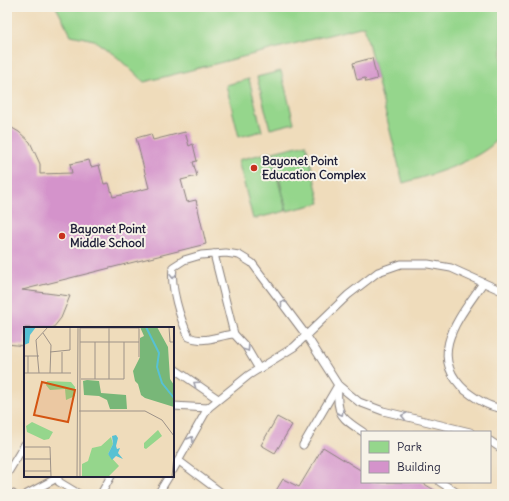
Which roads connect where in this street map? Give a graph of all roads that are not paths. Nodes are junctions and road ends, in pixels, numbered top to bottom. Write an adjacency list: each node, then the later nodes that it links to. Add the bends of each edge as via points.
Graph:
1 (214, 254): 4 (lane); 4 (lane, one-way to 4, via 184,260 173,267 172,277 182,319 189,337 196,340); 5 (lane, one-way to 1, via 252,263 239,255)
2 (483, 283): 3 (lane); 5 (lane, via 451,268 428,264 401,264 378,272 348,295); 12 (lane, via 456,324 447,343 448,366 458,383 474,397)
3 (502, 291)
4 (234, 334): 7 (lane, one-way to 7, via 246,346)
5 (306, 335): 7 (lane, via 294,347); 8 (lane)
6 (174, 369): 9 (lane, one-way to 6)
7 (259, 369): 9 (lane)
8 (338, 385): 13 (lane, one-way to 13, via 337,406 346,421); 14 (lane, one-way to 8, via 383,411 359,402); 16 (lane)
9 (218, 399): 11 (lane)
10 (174, 406): 11 (lane)
11 (208, 408): 19 (lane, one-way to 11)
12 (502, 408)
13 (361, 431)
14 (466, 431)
15 (491, 442): 18 (lane)
16 (303, 445)
17 (24, 446): 21 (lane)
18 (502, 449)
19 (179, 461): 20 (lane); 32 (lane)
20 (174, 468)
21 (7, 474)
22 (57, 477): 28 (lane); 29 (lane, via 59,482)
23 (110, 477): 30 (lane)
24 (168, 477): 31 (lane)
25 (442, 483): 33 (lane)
26 (7, 492): 27 (lane)
27 (13, 494)
28 (27, 494)
29 (78, 494)
30 (101, 494)
31 (158, 494)
32 (222, 494)
33 (459, 494)

